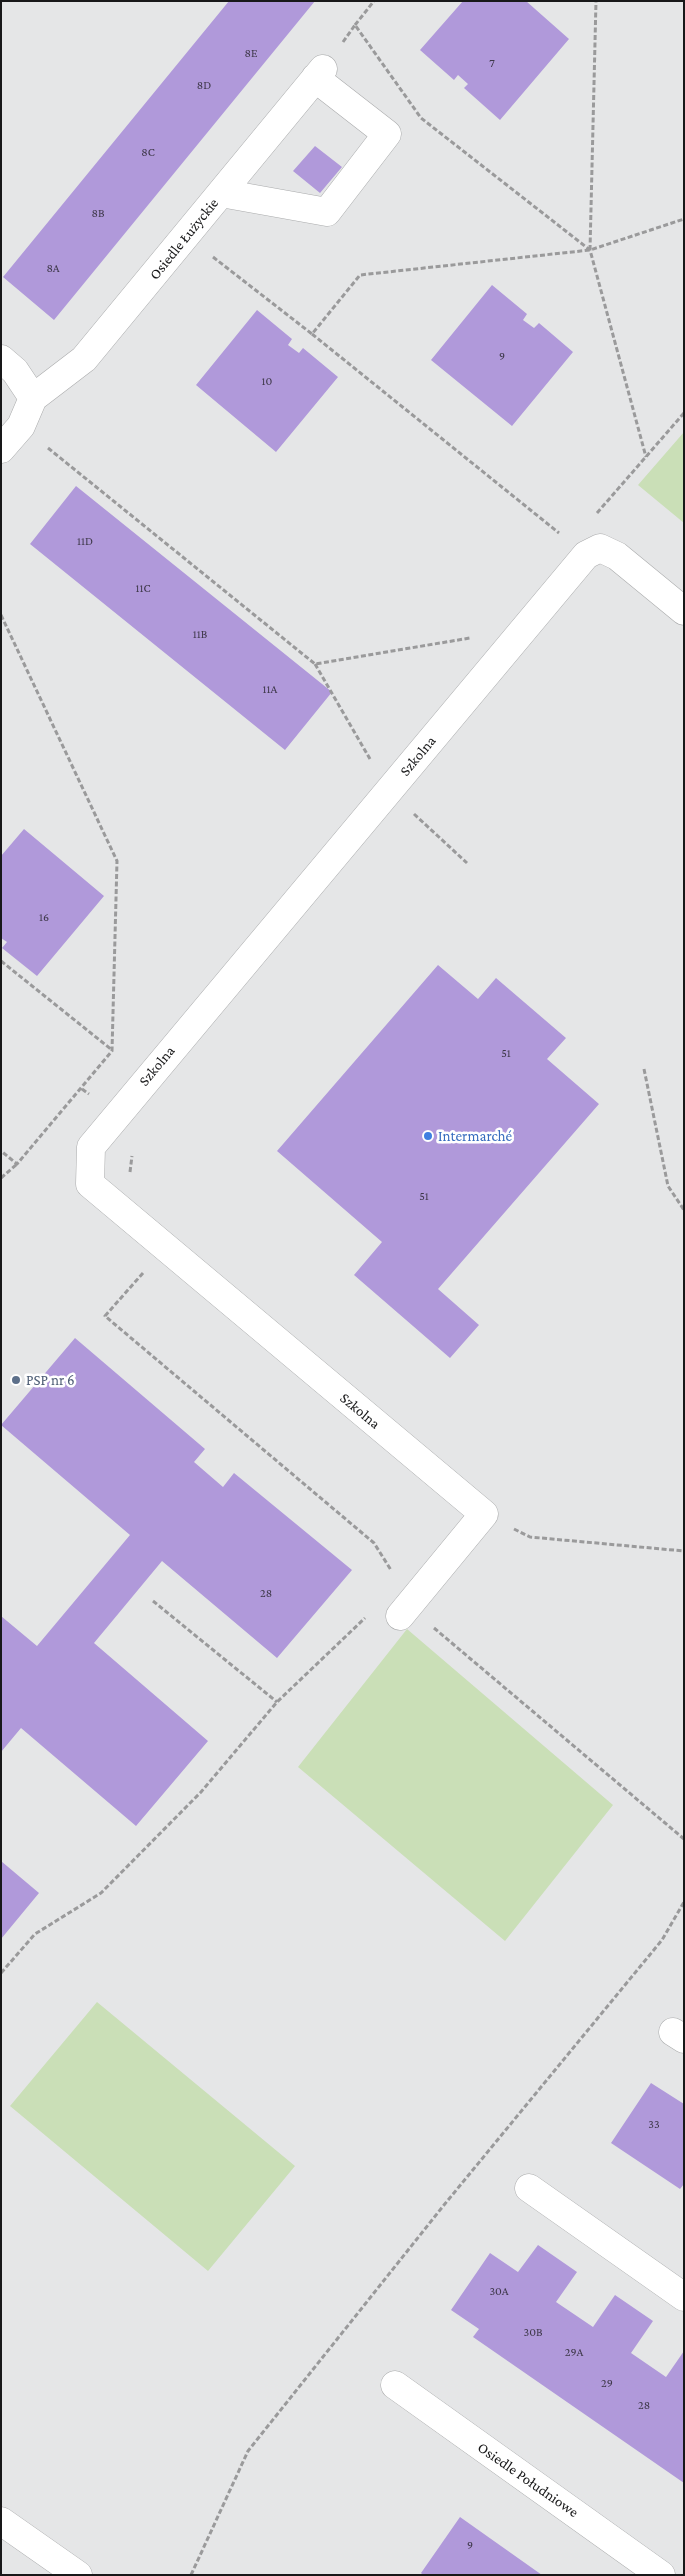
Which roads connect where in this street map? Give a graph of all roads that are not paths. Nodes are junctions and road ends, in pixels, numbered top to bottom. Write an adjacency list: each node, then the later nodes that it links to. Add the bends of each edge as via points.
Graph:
1 (221, 193): 1 (street, Osiedle Łużyckie, via 319,73 387,134 327,212); 3 (street, Osiedle Łużyckie, via 84,359)
2 (1, 359): 3 (street, via 15,371)
3 (33, 398): 4 (street, Osiedle Łużyckie, via 21,426)
4 (1, 449)
5 (684, 611): 6 (street, Szkolna, via 616,556 593,552 525,628 90,1147 90,1184 484,1514)
6 (404, 1611)
7 (530, 2188): 8 (street)
8 (684, 2297)
9 (395, 2386): 12 (street, Osiedle Południowe)
10 (1, 2521): 11 (street)
11 (78, 2575)
12 (661, 2575)

